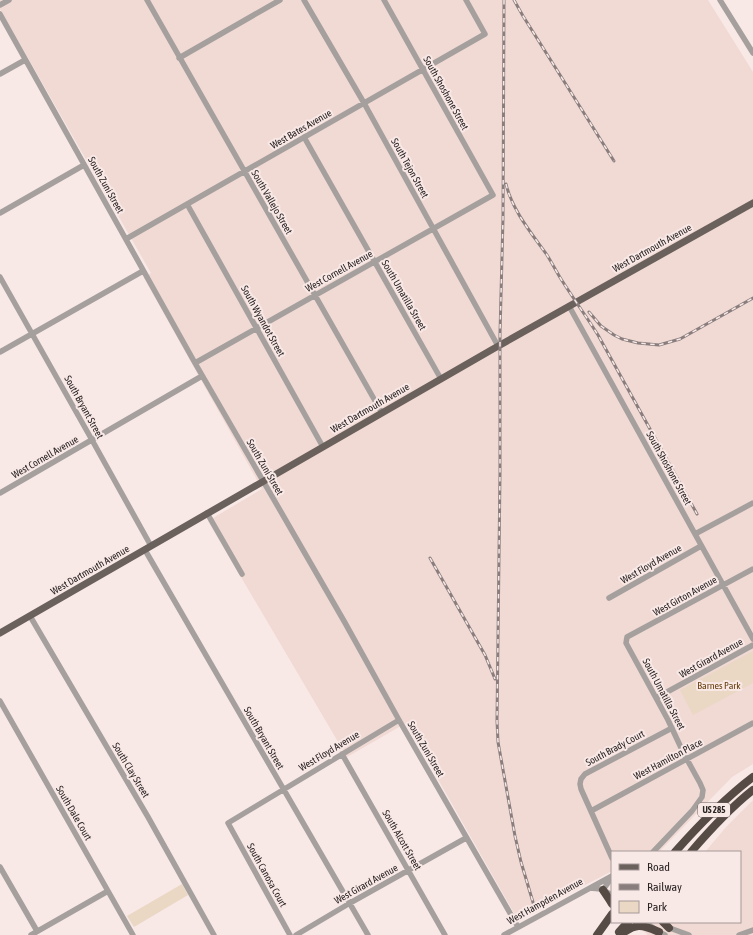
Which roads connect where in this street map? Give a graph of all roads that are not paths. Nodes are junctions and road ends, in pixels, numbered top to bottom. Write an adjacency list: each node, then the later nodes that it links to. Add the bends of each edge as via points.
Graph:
1 (9, 0): 8 (street)
2 (146, 0): 11 (street, South Vallejo Street)
3 (280, 0): 11 (street)
4 (304, 0): 15 (street, South Tejon Street)
5 (384, 0): 13 (street, South Shoshone Street)
6 (466, 0): 13 (street, West Bates Avenue, via 485,34)
7 (720, 0): 10 (street)
8 (0, 5)
9 (0, 14): 12 (street, South Zuni Street)
10 (753, 53)
11 (179, 58): 18 (street, South Vallejo Street)
12 (24, 60): 14 (street); 17 (street, South Zuni Street)
13 (423, 70): 15 (street, West Bates Avenue); 19 (street, South Shoshone Street)
14 (0, 74)
15 (364, 104): 16 (street, West Bates Avenue); 23 (street, South Tejon Street)
16 (304, 137): 18 (street, West Bates Avenue); 25 (street, South Umatilla Street)
17 (84, 165): 22 (street); 24 (street, South Zuni Street)
18 (244, 172): 21 (street, West Bates Avenue); 28 (street, South Vallejo Street)
19 (493, 195): 23 (street, West Cornell Avenue)
20 (753, 203): 29 (main road, West Dartmouth Avenue)
21 (187, 204): 24 (street, West Bates Avenue); 30 (street, South Wyandot Street)
22 (0, 213)
23 (433, 229): 25 (street, West Cornell Avenue); 32 (street, South Tejon Street)
24 (126, 239): 26 (street, South Zuni Street)
25 (375, 262): 28 (street, West Cornell Avenue); 36 (street, South Umatilla Street)
26 (143, 271): 31 (street); 34 (street, South Zuni Street)
27 (0, 277): 31 (street, South Bryant Street)
28 (315, 296): 30 (street, West Cornell Avenue); 37 (street, South Vallejo Street)
29 (569, 306): 32 (main road, West Dartmouth Avenue); 44 (street, South Shoshone Street)
30 (257, 328): 34 (street, West Cornell Avenue); 39 (street, South Wyandot Street)
31 (32, 333): 33 (street); 38 (street, South Bryant Street)
32 (498, 346): 36 (main road, West Dartmouth Avenue)
33 (0, 352)
34 (195, 363): 35 (street, South Zuni Street)
35 (202, 376): 38 (street, West Cornell Avenue); 40 (street, South Zuni Street)
36 (441, 379): 37 (main road, West Dartmouth Avenue)
37 (382, 413): 39 (main road, West Dartmouth Avenue)
38 (92, 440): 41 (street, West Cornell Avenue); 46 (street, South Bryant Street)
39 (323, 447): 40 (main road, West Dartmouth Avenue)
40 (262, 481): 43 (main road, West Dartmouth Avenue); 58 (street, South Zuni Street)
41 (0, 493)
42 (753, 503): 44 (street)
43 (207, 513): 46 (main road, West Dartmouth Avenue); 48 (street)
44 (695, 534): 45 (street, South Shoshone Street)
45 (701, 546): 49 (street, South Shoshone Street); 50 (street, West Floyd Avenue)
46 (148, 548): 51 (main road, West Dartmouth Avenue); 64 (street, South Bryant Street)
47 (753, 569): 49 (street, West Girton Avenue)
48 (242, 574)
49 (723, 585): 53 (street, South Shoshone Street); 54 (street, West Girton Avenue, via 627,637)
50 (609, 598)
51 (30, 616): 52 (main road, West Dartmouth Avenue); 93 (street, South Clay Street)
52 (0, 633)
53 (753, 639)
54 (626, 640): 56 (street, South Umatilla Street)
55 (753, 645): 56 (street, West Girard Avenue)
56 (656, 698): 60 (street, South Umatilla Street)
57 (0, 701): 79 (street, South Dale Court)
58 (399, 720): 61 (street, West Floyd Avenue); 68 (street, South Zuni Street)
59 (753, 723): 62 (street, West Hamilton Place)
60 (672, 728): 62 (street, South Umatilla Street); 66 (street, South Brady Court, via 582,776 580,784)
61 (342, 754): 64 (street, West Floyd Avenue); 74 (street, South Alcott Street)
62 (688, 759): 66 (street, West Hamilton Place); 69 (street, South Umatilla Street, via 703,793 692,811)
63 (753, 777): 70 (highway, US 285, via 714,811)
64 (284, 789): 67 (street, West Floyd Avenue); 82 (street, South Bryant Street)
65 (753, 790): 71 (highway, US 285, via 726,813)
66 (591, 811): 72 (street, South Brady Court)
67 (228, 823): 94 (street, South Canosa Court)
68 (466, 838): 74 (street, West Girard Avenue); 87 (street, South Zuni Street)
69 (654, 851)
70 (676, 851)
71 (692, 851)
72 (611, 856)
73 (0, 867): 90 (street)
74 (408, 870): 82 (street, West Girard Avenue); 97 (street, South Alcott Street)
75 (611, 877): 77 (street)
76 (611, 878): 78 (street)
77 (590, 888): 78 (street, West Hampden Avenue); 87 (street, West Hampden Avenue)
78 (603, 890): 80 (street); 81 (highway)
79 (108, 891): 90 (street); 92 (street, South Dale Court)
80 (611, 894)
81 (611, 902)
82 (350, 903): 95 (street, West Girard Avenue); 96 (street, South Bryant Street)
83 (611, 916): 99 (highway)
84 (611, 922): 99 (highway)
85 (627, 923): 100 (highway)
86 (648, 923): 88 (street)
87 (518, 927): 98 (street, West Hampden Avenue)
88 (664, 929): 101 (highway, via 636,926); 102 (street)
89 (753, 930): 103 (street)
90 (37, 931): 91 (street)
91 (31, 935)
92 (133, 935)
93 (214, 935)
94 (290, 935)
95 (296, 935)
96 (368, 935)
97 (445, 935)
98 (504, 935)
99 (598, 935)
100 (616, 935)
101 (620, 935)
102 (689, 935)
103 (739, 935)

